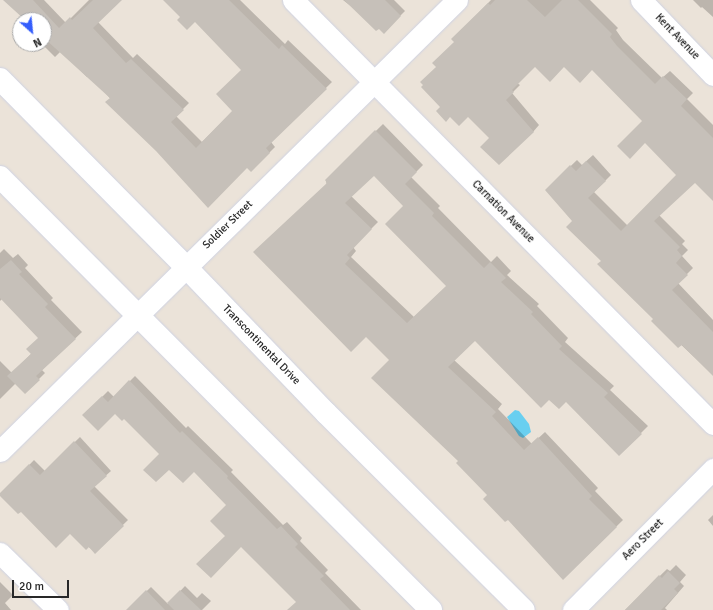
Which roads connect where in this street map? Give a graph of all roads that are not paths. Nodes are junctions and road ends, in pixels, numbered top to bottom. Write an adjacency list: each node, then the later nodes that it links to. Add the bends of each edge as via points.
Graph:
1 (293, 0): 6 (street, Carnation Avenue)
2 (457, 0): 6 (street, Soldier Street)
3 (641, 0): 4 (street, Kent Avenue)
4 (713, 75)
5 (0, 79): 8 (street, Transcontinental Drive)
6 (375, 83): 8 (street, Soldier Street); 10 (street, Carnation Avenue)
7 (0, 177): 9 (street)
8 (185, 266): 9 (street, Soldier Street); 16 (street, Transcontinental Drive, via 326,413)
9 (136, 315): 11 (street, Soldier Street); 15 (street)
10 (713, 424)
11 (0, 451)
12 (713, 470): 17 (street, Aero Street)
13 (0, 553): 14 (street)
14 (58, 610)
15 (431, 610)
16 (524, 610)
17 (573, 610)

